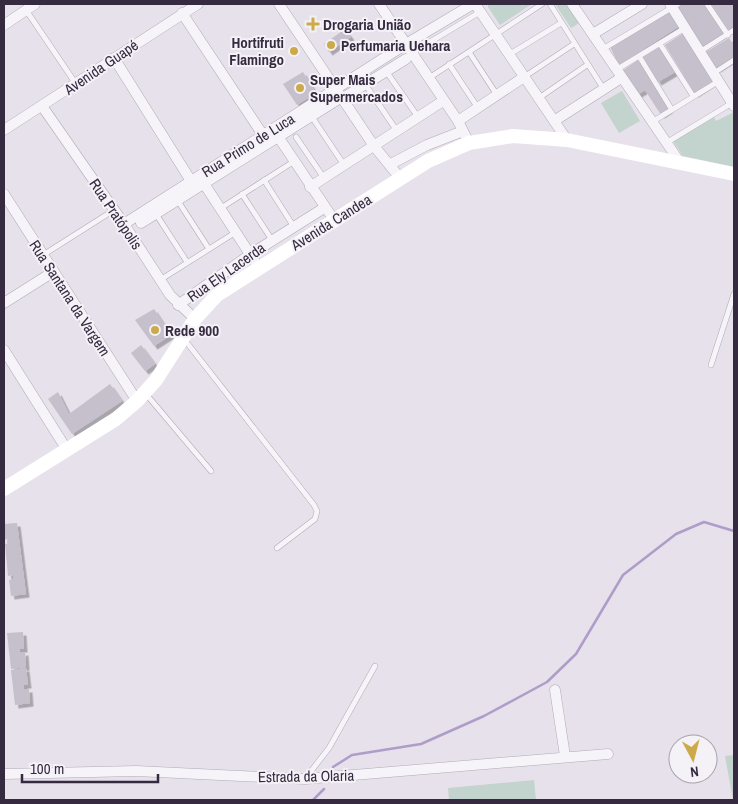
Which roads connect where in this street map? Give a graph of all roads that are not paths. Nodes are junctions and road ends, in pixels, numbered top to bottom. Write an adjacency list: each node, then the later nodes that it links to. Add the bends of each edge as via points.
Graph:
1 (198, 4): 12 (street, Avenida Guapé)
2 (279, 4): 41 (street)
3 (379, 4): 20 (street)
4 (542, 4): 17 (lane)
5 (550, 4): 13 (lane)
6 (572, 4): 18 (street)
7 (642, 4): 18 (street)
8 (707, 4): 19 (lane)
9 (673, 5): 15 (street); 23 (lane)
10 (476, 6): 17 (street); 20 (street, Rua Primo de Luca); 36 (lane, via 415,51)
11 (30, 7): 14 (street); 38 (lane)
12 (182, 13): 28 (street, Avenida Guapé); 59 (street)
13 (561, 23): 21 (lane); 26 (lane)
14 (4, 25)
15 (686, 28): 22 (lane); 24 (street)
16 (734, 30): 19 (lane)
17 (495, 34): 25 (lane); 26 (street)
18 (593, 34): 23 (street)
19 (728, 34): 24 (lane)
20 (406, 44): 36 (street); 41 (street, Rua Primo de Luca)
21 (574, 44): 32 (lane); 37 (lane)
22 (660, 44): 27 (lane); 43 (lane)
23 (603, 49): 34 (street)
24 (701, 51): 35 (street)
25 (470, 52): 31 (lane); 42 (lane)
26 (510, 54): 37 (street)
27 (639, 56): 34 (lane); 50 (lane)
28 (114, 58): 38 (street, Avenida Guapé); 73 (street)
29 (406, 59): 33 (street)
30 (734, 60): 35 (lane)
31 (449, 64): 36 (lane); 49 (lane)
32 (587, 65): 40 (lane); 44 (lane)
33 (386, 70): 39 (street); 52 (lane)
34 (619, 74): 40 (street); 55 (street)
35 (717, 76): 43 (lane); 46 (street)
36 (430, 77): 47 (street)
37 (524, 77): 42 (street); 44 (street)
38 (76, 84): 48 (street, Avenida Guapé)
39 (366, 84): 45 (street); 57 (lane)
40 (603, 88): 54 (street)
41 (337, 89): 45 (street); 58 (street, Rua Primo de Luca)
42 (497, 95): 49 (street)
43 (694, 96): 50 (lane)
44 (539, 98): 54 (street)
45 (340, 99): 51 (street); 64 (street)
46 (732, 99): 63 (lane)
47 (443, 101): 52 (street); 53 (street)
48 (42, 106): 56 (street, Avenida Guapé); 80 (street, Rua Pratópolis)
49 (478, 108): 53 (street)
50 (672, 110): 55 (lane)
51 (312, 117): 58 (street); 67 (lane)
52 (418, 118): 57 (street)
53 (458, 120): 61 (street)
54 (554, 121): 62 (street)
55 (651, 122): 63 (street)
56 (4, 130)
57 (397, 131): 64 (street)
58 (276, 134): 59 (street, Rua Primo de Luca); 66 (street); 73 (street)
59 (263, 135): 73 (street, Rua Primo de Luca)
60 (296, 137): 70 (lane)
61 (466, 137): 62 (main road, Avenida Candea); 68 (street, via 427,145); 71 (main road, Avenida Candea)
62 (568, 140): 65 (main road, Avenida Candea)
63 (666, 143): 65 (street)
64 (374, 146): 67 (street); 68 (street)
65 (679, 161): 69 (main road, Avenida Candea)
66 (293, 162): 72 (lane); 74 (street)
67 (344, 165): 70 (street)
68 (389, 165): 71 (street)
69 (734, 174)
70 (324, 178): 74 (street)
71 (400, 178): 82 (main road, Avenida Candea)
72 (264, 180): 76 (lane); 85 (lane)
73 (198, 181): 77 (street); 78 (street); 84 (street, Rua Primo de Luca)
74 (310, 187): 79 (street)
75 (4, 194): 90 (street, Rua Santana da Vargem)
76 (242, 194): 78 (lane); 87 (lane)
77 (178, 201): 81 (street); 88 (lane)
78 (221, 208): 86 (street)
79 (324, 208): 82 (street); 85 (street, Rua Ely Lacerda)
80 (114, 210): 84 (street, Rua Pratópolis); 90 (lane)
81 (156, 214): 83 (street); 91 (lane)
82 (334, 220): 92 (main road, Avenida Candea)
83 (141, 223)
84 (124, 224): 94 (street, Rua Pratópolis)
85 (294, 227): 87 (street, Rua Ely Lacerda)
86 (237, 232): 88 (lane); 89 (street)
87 (272, 240): 89 (street, Rua Ely Lacerda)
88 (209, 249): 91 (lane)
89 (251, 254): 92 (street); 97 (street, Rua Ely Lacerda)
90 (43, 256): 93 (street, Rua Santana da Vargem)
91 (188, 262): 94 (lane)
92 (259, 268): 98 (main road, Avenida Candea, via 217,295)
93 (53, 272): 96 (street); 102 (street, Rua Santana da Vargem)
94 (160, 280): 97 (street, Rua Pratópolis)
95 (734, 294): 101 (lane)
96 (4, 303)
97 (178, 305): 98 (street, Rua Pratópolis)
98 (194, 319): 99 (main road, Avenida Candea)
99 (183, 338): 102 (main road, Avenida Candea); 106 (lane, via 317,511 315,518)
100 (4, 350): 103 (street)
101 (711, 365)
102 (141, 398): 103 (main road, Avenida Candea, via 116,419); 104 (lane)
103 (67, 450): 105 (main road, Avenida Candea)
104 (211, 472)
105 (4, 490)
106 (277, 548)
107 (375, 666): 112 (lane, via 329,748)
108 (555, 690): 110 (street)
109 (608, 754): 110 (street, Estrada da Olaria)
110 (566, 756): 112 (street, Estrada da Olaria)
111 (4, 774): 112 (street, Estrada da Olaria, via 136,771)
112 (305, 779)

